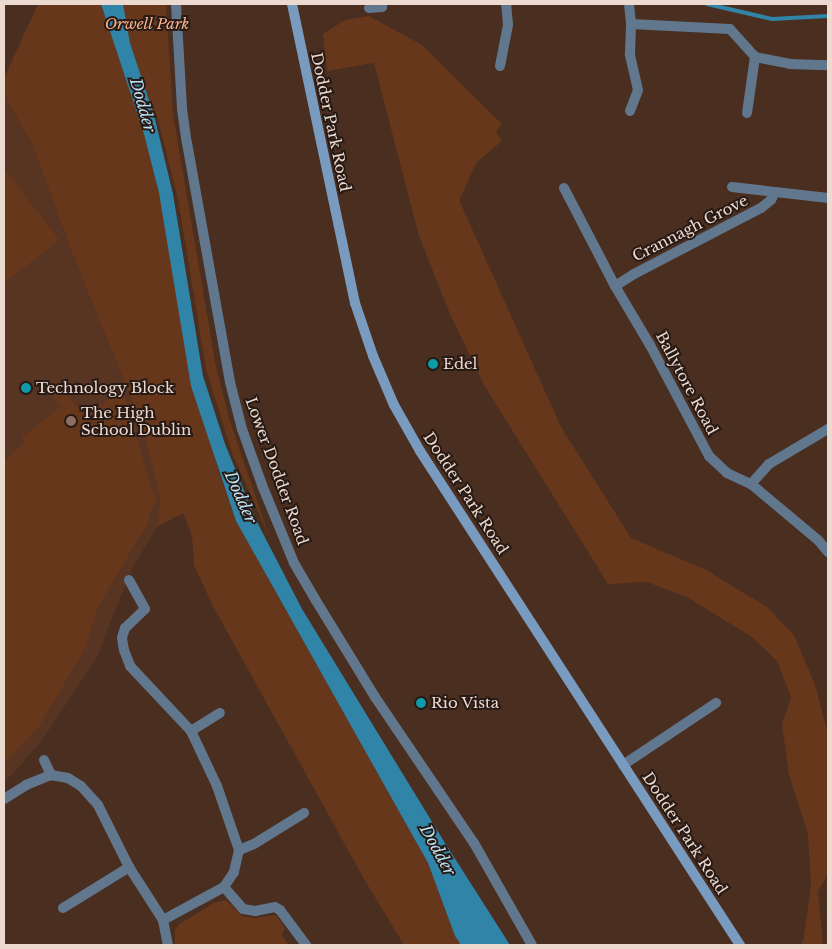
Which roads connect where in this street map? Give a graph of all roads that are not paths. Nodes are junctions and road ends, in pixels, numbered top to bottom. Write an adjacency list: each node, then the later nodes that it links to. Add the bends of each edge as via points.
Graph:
1 (176, 4): 37 (street, Lower Dodder Road, via 187,143 230,382 262,485 282,537 311,592 375,697 474,843)
2 (292, 4): 26 (main road, Dodder Park Road, via 355,302 383,381 420,451)
3 (382, 4): 6 (street, via 382,7)
4 (506, 4): 10 (street, via 508,25)
5 (629, 4): 7 (street)
6 (369, 8)
7 (631, 24): 8 (street, via 730,29); 11 (street, via 630,54 638,90)
8 (755, 57): 9 (street, via 790,64); 12 (street)
9 (828, 64)
10 (500, 66)
11 (630, 111)
12 (747, 113)
13 (732, 187): 15 (street)
14 (564, 188): 17 (street, Ballytore Road)
15 (775, 192): 16 (street); 17 (street, Crannagh Grove, via 762,208)
16 (828, 198)
17 (614, 286): 19 (street, Ballytore Road, via 650,345 709,456 727,473)
18 (828, 429): 19 (street, via 769,464)
19 (751, 484): 20 (street, Ballytore Road)
20 (828, 552)
21 (128, 580): 24 (street, via 145,609 125,628 122,638 130,666)
22 (716, 703): 26 (street)
23 (220, 713): 24 (street)
24 (191, 731): 30 (street, via 217,786)
25 (44, 760): 27 (street)
26 (623, 764): 38 (main road, Dodder Park Road)
27 (51, 775): 28 (street); 31 (street, via 68,778 81,786 98,805)
28 (4, 799)
29 (304, 814): 30 (street)
30 (239, 850): 32 (street, via 234,872)
31 (129, 867): 33 (street); 34 (street)
32 (224, 888): 34 (street); 36 (street, via 243,910 274,907 280,910)
33 (63, 908)
34 (163, 920): 35 (street)
35 (168, 945)
36 (306, 945)
37 (532, 945)
38 (740, 945)

